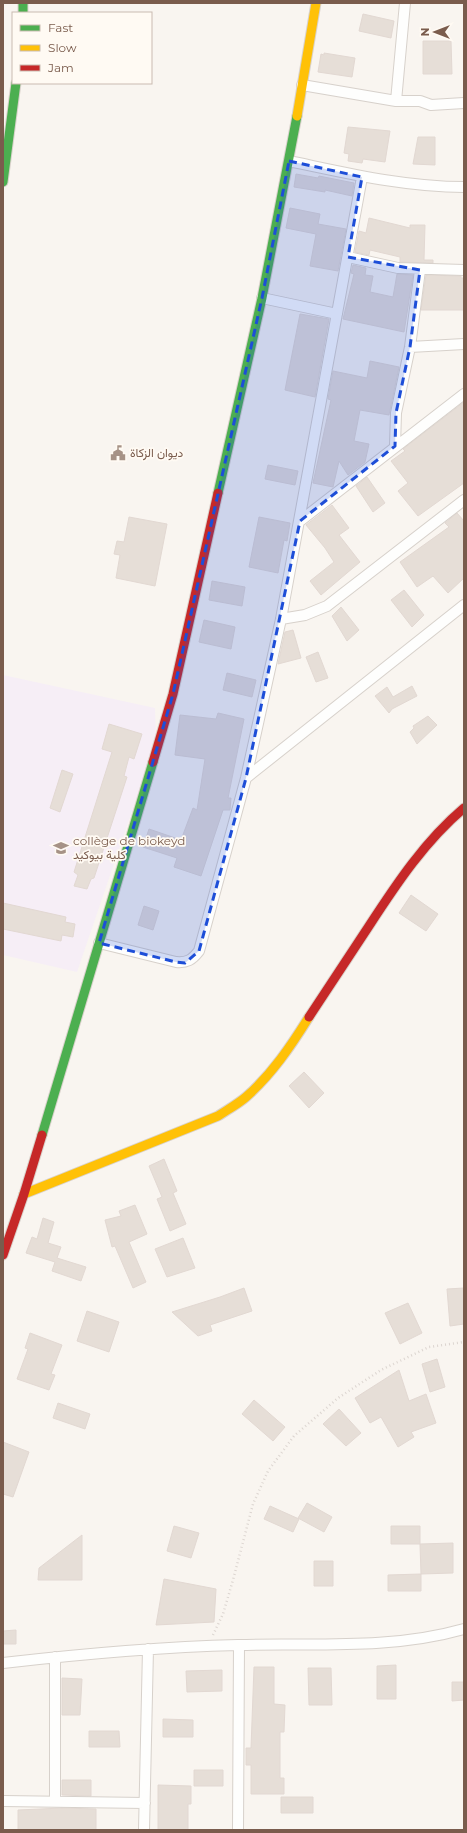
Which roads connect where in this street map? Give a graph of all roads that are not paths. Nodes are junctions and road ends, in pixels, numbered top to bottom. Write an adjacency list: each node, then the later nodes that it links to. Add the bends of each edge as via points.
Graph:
1 (316, 3): 4 (street)
2 (405, 3): 5 (street)
3 (16, 84): 9 (street)
4 (302, 85): 5 (street); 7 (street)
5 (396, 101): 6 (street, via 420,101 431,105)
6 (464, 103)
7 (289, 161): 8 (street); 14 (street)
8 (362, 177): 10 (street, via 416,185); 11 (street)
9 (3, 182)
10 (463, 185)
11 (348, 256): 12 (street, via 398,268); 15 (street)
12 (420, 270): 13 (street); 17 (street)
13 (464, 270)
14 (262, 298): 15 (street); 26 (street, via 173,694)
15 (337, 314): 21 (street)
16 (464, 344): 17 (street)
17 (410, 347): 19 (street, via 396,413)
18 (464, 394): 19 (street)
19 (395, 446): 21 (street)
20 (464, 500): 23 (street, via 327,606 305,615)
21 (300, 521): 23 (street)
22 (464, 605): 24 (street)
23 (280, 619): 24 (street)
24 (246, 778): 26 (street, via 199,951 193,959 185,963 176,962)
25 (464, 808): 27 (street, via 446,823 416,857 288,1050 268,1076 245,1098 218,1116)
26 (99, 943): 27 (street)
27 (24, 1194): 28 (street)
28 (3, 1255)
29 (464, 1628): 30 (street, via 442,1635 401,1642)
30 (239, 1645): 31 (street); 38 (street)
31 (148, 1649): 32 (street); 36 (street)
32 (55, 1657): 33 (street); 35 (street)
33 (3, 1663)
34 (3, 1801): 35 (street)
35 (56, 1802): 36 (street)
36 (145, 1803): 37 (street)
37 (144, 1830)
38 (238, 1830)

